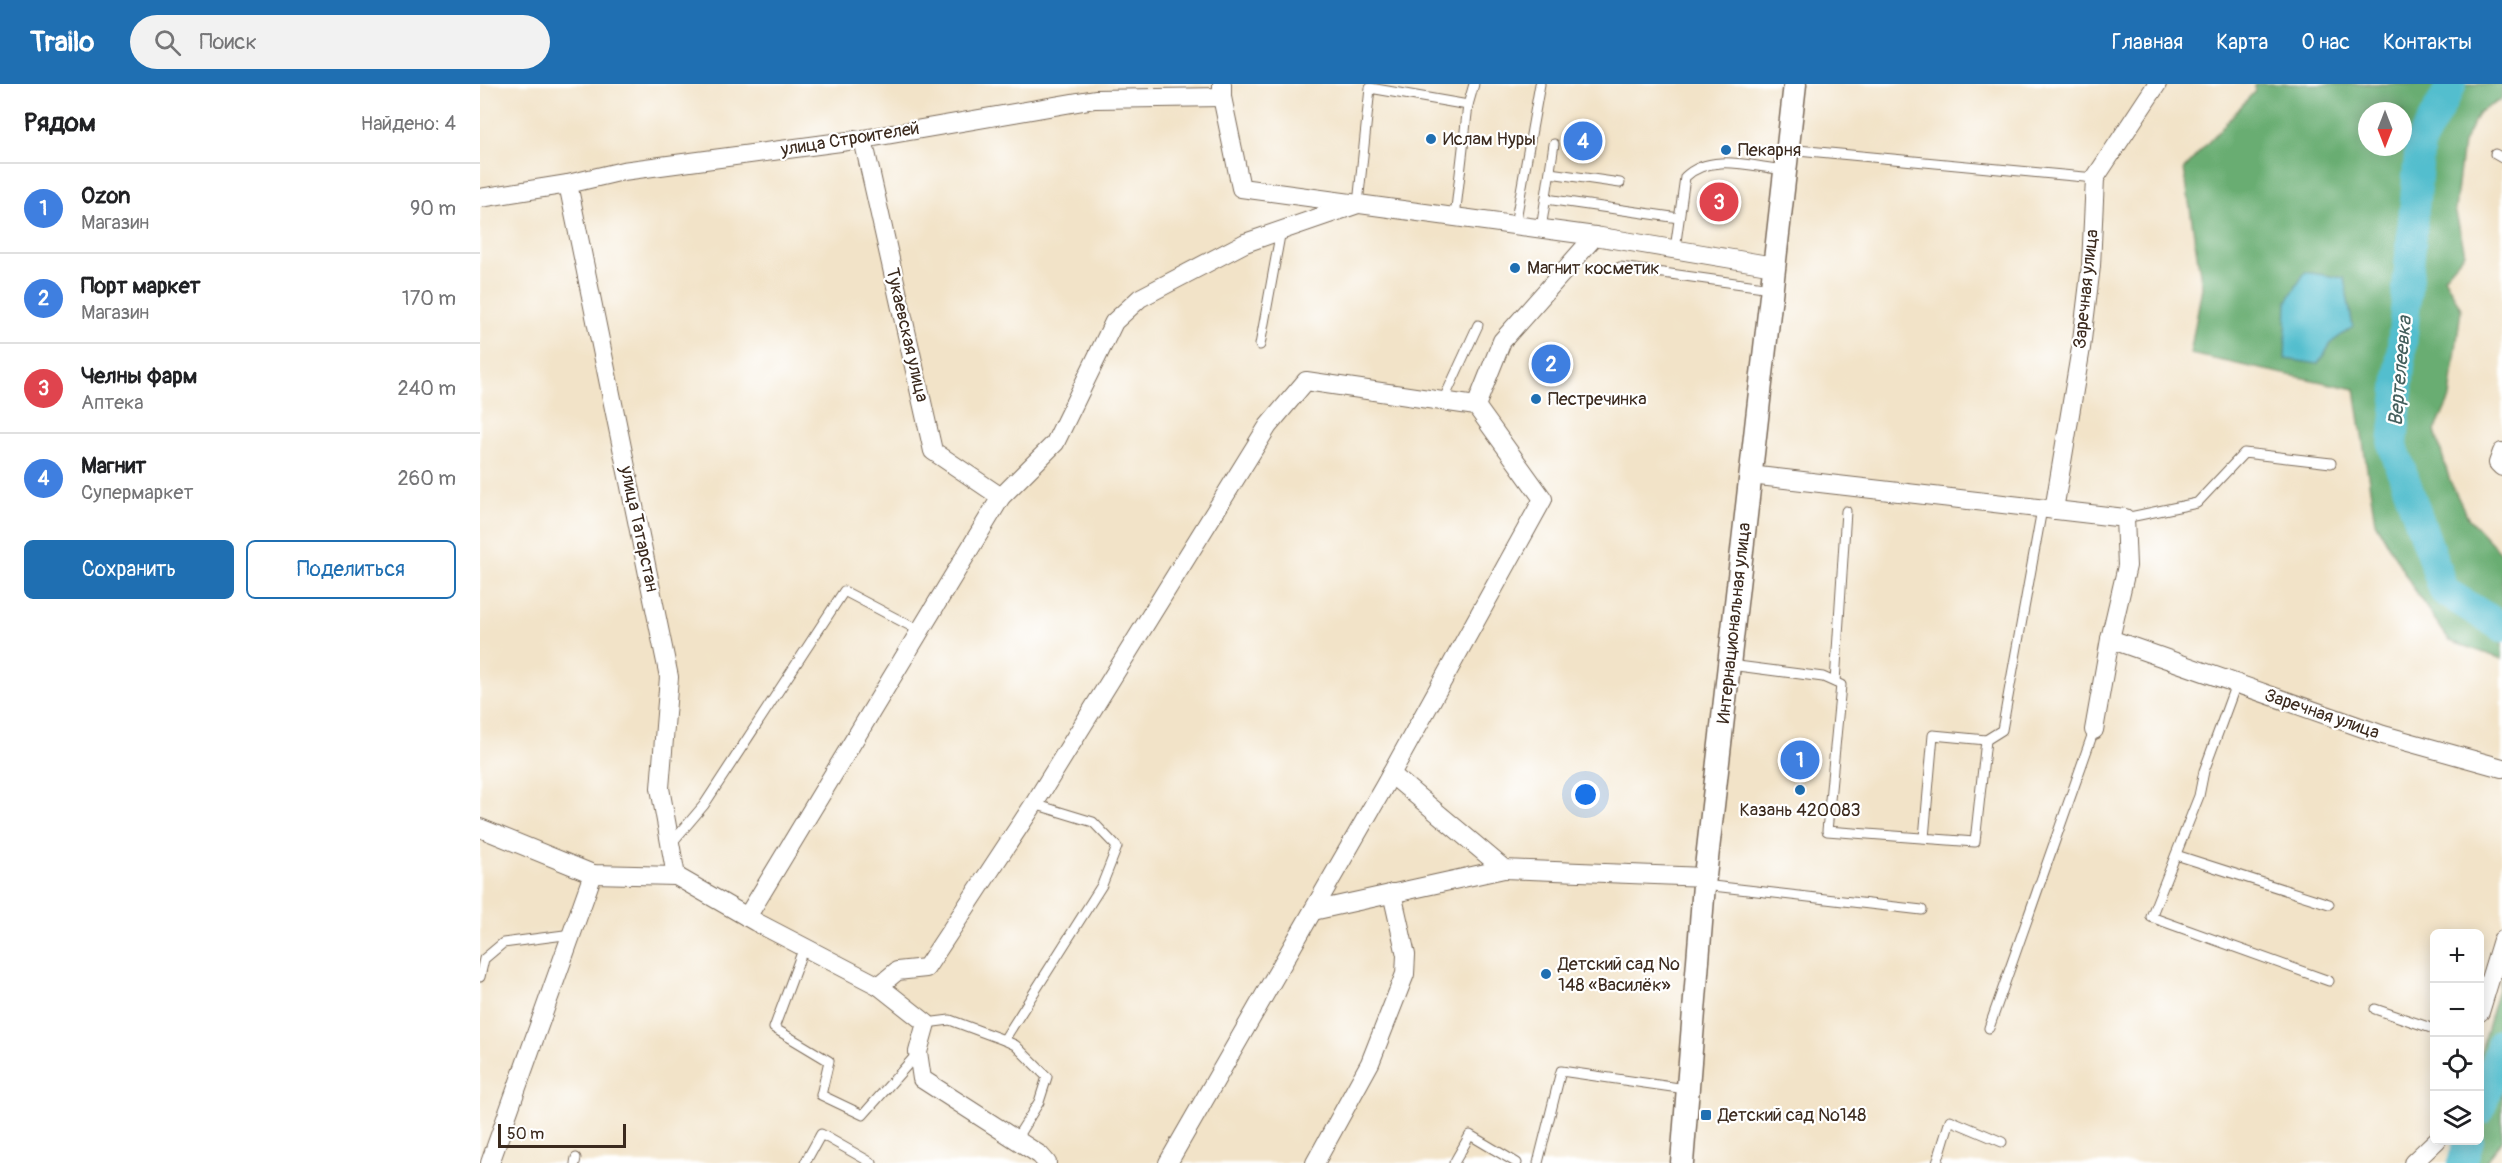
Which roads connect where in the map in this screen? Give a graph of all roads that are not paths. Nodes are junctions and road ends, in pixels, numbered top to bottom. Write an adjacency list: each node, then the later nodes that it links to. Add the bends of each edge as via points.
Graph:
1 (1474, 84): 6 (lane)
2 (1540, 84): 19 (lane)
3 (1795, 84): 9 (street, Интернациональная улица)
4 (2157, 84): 11 (street)
5 (1222, 90): 7 (street, улица Строителей, via 1095,99); 16 (street, via 1241,188)
6 (1468, 105): 16 (lane, via 1370,88); 17 (lane)
7 (863, 139): 13 (street, улица Строителей, via 623,171); 35 (street, Тукаевская улица, via 933,451)
8 (1554, 144): 10 (lane)
9 (1786, 160): 11 (lane); 18 (lane, via 1716,162 1692,170 1685,177); 24 (street, Интернациональная улица)
10 (1550, 172): 12 (lane); 15 (lane)
11 (2095, 178): 36 (street, Заречная улица, via 2091,266 2081,348)
12 (1620, 183)
13 (568, 184): 14 (street, улица Строителей); 51 (street, улица Татарстан, via 669,677 660,788)
14 (480, 198)
15 (1546, 199): 18 (lane); 20 (lane)
16 (1358, 204): 17 (street); 21 (street)
17 (1455, 217): 19 (street)
18 (1679, 218): 23 (lane)
19 (1515, 225): 20 (street)
20 (1541, 229): 22 (street)
21 (1281, 230): 28 (lane); 35 (street, via 1245,243 1140,298 1114,322 1055,443)
22 (1595, 236): 23 (street); 30 (street, via 1502,341)
23 (1675, 249): 24 (street)
24 (1774, 266): 26 (street, Интернациональная улица)
25 (1620, 267): 26 (lane)
26 (1771, 288): 34 (street, Интернациональная улица)
27 (1478, 325): 29 (lane)
28 (1260, 345)
29 (1442, 402): 30 (street); 48 (street, via 1306,381 1268,426)
30 (1476, 406): 47 (street, via 1543,499)
31 (2502, 452): 33 (street, via 2498,463)
32 (2331, 463): 38 (lane, via 2244,453 2197,503)
33 (2502, 467)
34 (1750, 475): 36 (street); 41 (street, Интернациональная улица)
35 (1001, 497): 39 (street)
36 (2048, 509): 38 (street); 45 (lane, via 2002,730)
37 (1846, 511): 42 (lane)
38 (2126, 518): 40 (street, via 2127,566)
39 (920, 631): 51 (lane, via 844,591 704,805); 61 (street)
40 (2110, 639): 43 (street, Заречная улица); 44 (street)
41 (1730, 665): 42 (lane); 56 (street, Интернациональная улица)
42 (1835, 682): 50 (lane, via 1840,685 1827,831)
43 (2236, 684): 46 (street, Заречная улица, via 2383,735); 52 (lane)
44 (2094, 730): 71 (lane)
45 (1986, 740): 50 (lane, via 1975,842); 50 (lane, via 1933,735)
46 (2502, 768)
47 (1391, 774): 53 (street); 59 (street)
48 (1034, 804): 67 (street, via 926,968 897,970); 73 (lane, via 1094,822 1117,847 1102,885)
49 (480, 828): 54 (street)
50 (1924, 838)
51 (670, 845): 55 (street, улица Татарстан)
52 (2176, 855): 58 (lane); 66 (lane, via 2151,917)
53 (1504, 869): 56 (street); 57 (street)
54 (593, 874): 55 (street); 62 (street)
55 (676, 876): 61 (street)
56 (1704, 881): 60 (lane); 75 (street, Интернациональная улица)
57 (1392, 893): 59 (street); 84 (street, via 1406,955 1406,974 1370,1063)
58 (2329, 904)
59 (1313, 910): 83 (street)
60 (1922, 910)
61 (747, 917): 64 (street)
62 (572, 934): 65 (lane, via 502,943 484,960); 79 (street)
63 (2502, 940): 68 (street)
64 (804, 947): 67 (street); 74 (lane, via 774,1028 829,1060 821,1095 863,1116)
65 (480, 977)
66 (2329, 981)
67 (879, 986): 70 (street)
68 (2484, 999)
69 (2375, 1009): 72 (lane)
70 (926, 1023): 73 (lane, via 950,1020); 74 (street)
71 (1989, 1028)
72 (2430, 1028)
73 (1004, 1040): 76 (lane, via 1015,1045 1047,1077 1039,1102)
74 (918, 1052): 76 (street, via 922,1079)
75 (1689, 1089): 87 (lane, via 1561,1071); 88 (street, Интернациональная улица)
76 (1016, 1139): 82 (street)
77 (2002, 1142): 89 (lane, via 1950,1120)
78 (2432, 1145): 90 (street)
79 (490, 1163)
80 (805, 1163): 81 (lane, via 821,1134)
81 (872, 1163)
82 (1047, 1163)
83 (1168, 1163)
84 (1315, 1163)
85 (1454, 1163): 86 (lane, via 1470,1135)
86 (1517, 1163)
87 (1538, 1163)
88 (1682, 1163)
89 (1938, 1163)
90 (2413, 1163)

